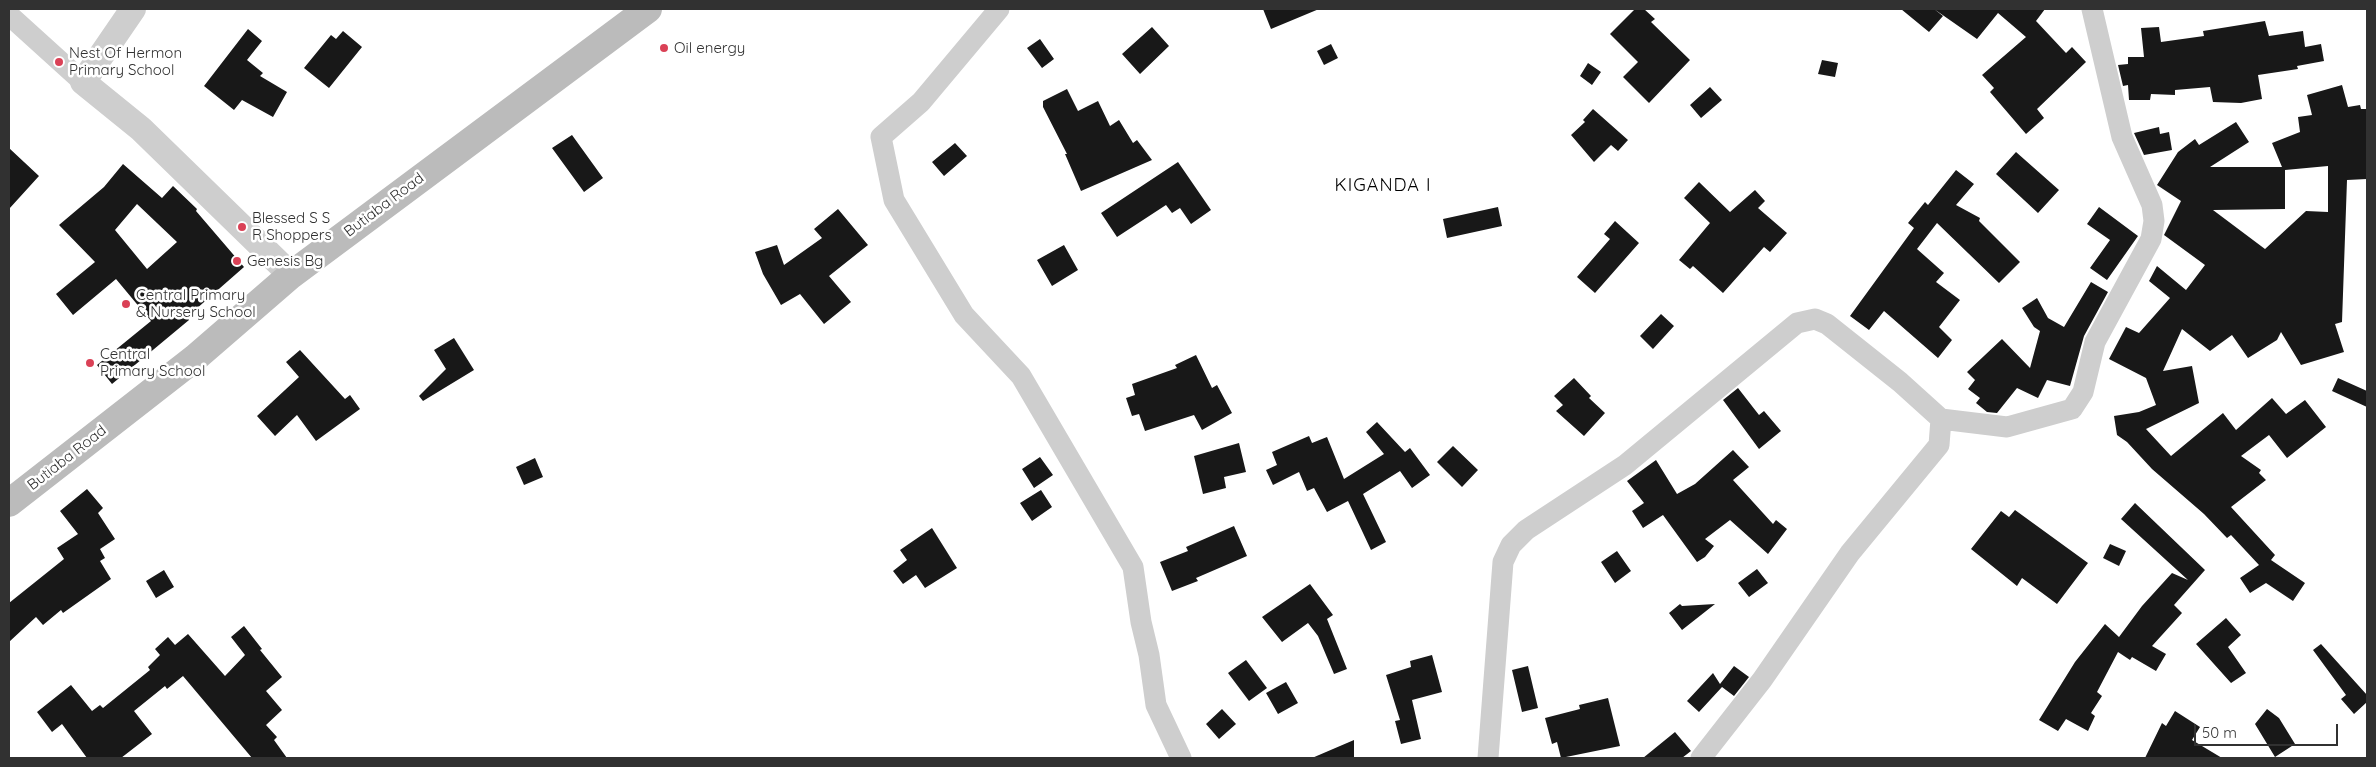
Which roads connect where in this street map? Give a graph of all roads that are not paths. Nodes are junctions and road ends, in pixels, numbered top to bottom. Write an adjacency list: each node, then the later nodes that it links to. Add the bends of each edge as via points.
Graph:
1 (133, 9): 6 (street)
2 (648, 9): 7 (main road, Butiaba Road)
3 (999, 9): 10 (street, via 921,102 881,137 894,200 964,315 1021,376 1133,567 1156,705)
4 (2092, 9): 8 (street, via 2122,137 2152,205 2151,239 2095,342 2083,392 2072,409 2007,427)
5 (9, 15): 6 (street)
6 (83, 82): 7 (street, via 141,129)
7 (291, 275): 9 (main road, Butiaba Road, via 195,358)
8 (1942, 419): 11 (street, via 1827,324 1815,319 1797,323 1625,465 1526,530 1511,545 1503,562); 12 (street, via 1939,445 1850,553 1762,680)
9 (9, 503)
10 (1181, 758)
11 (1488, 758)
12 (1701, 758)

